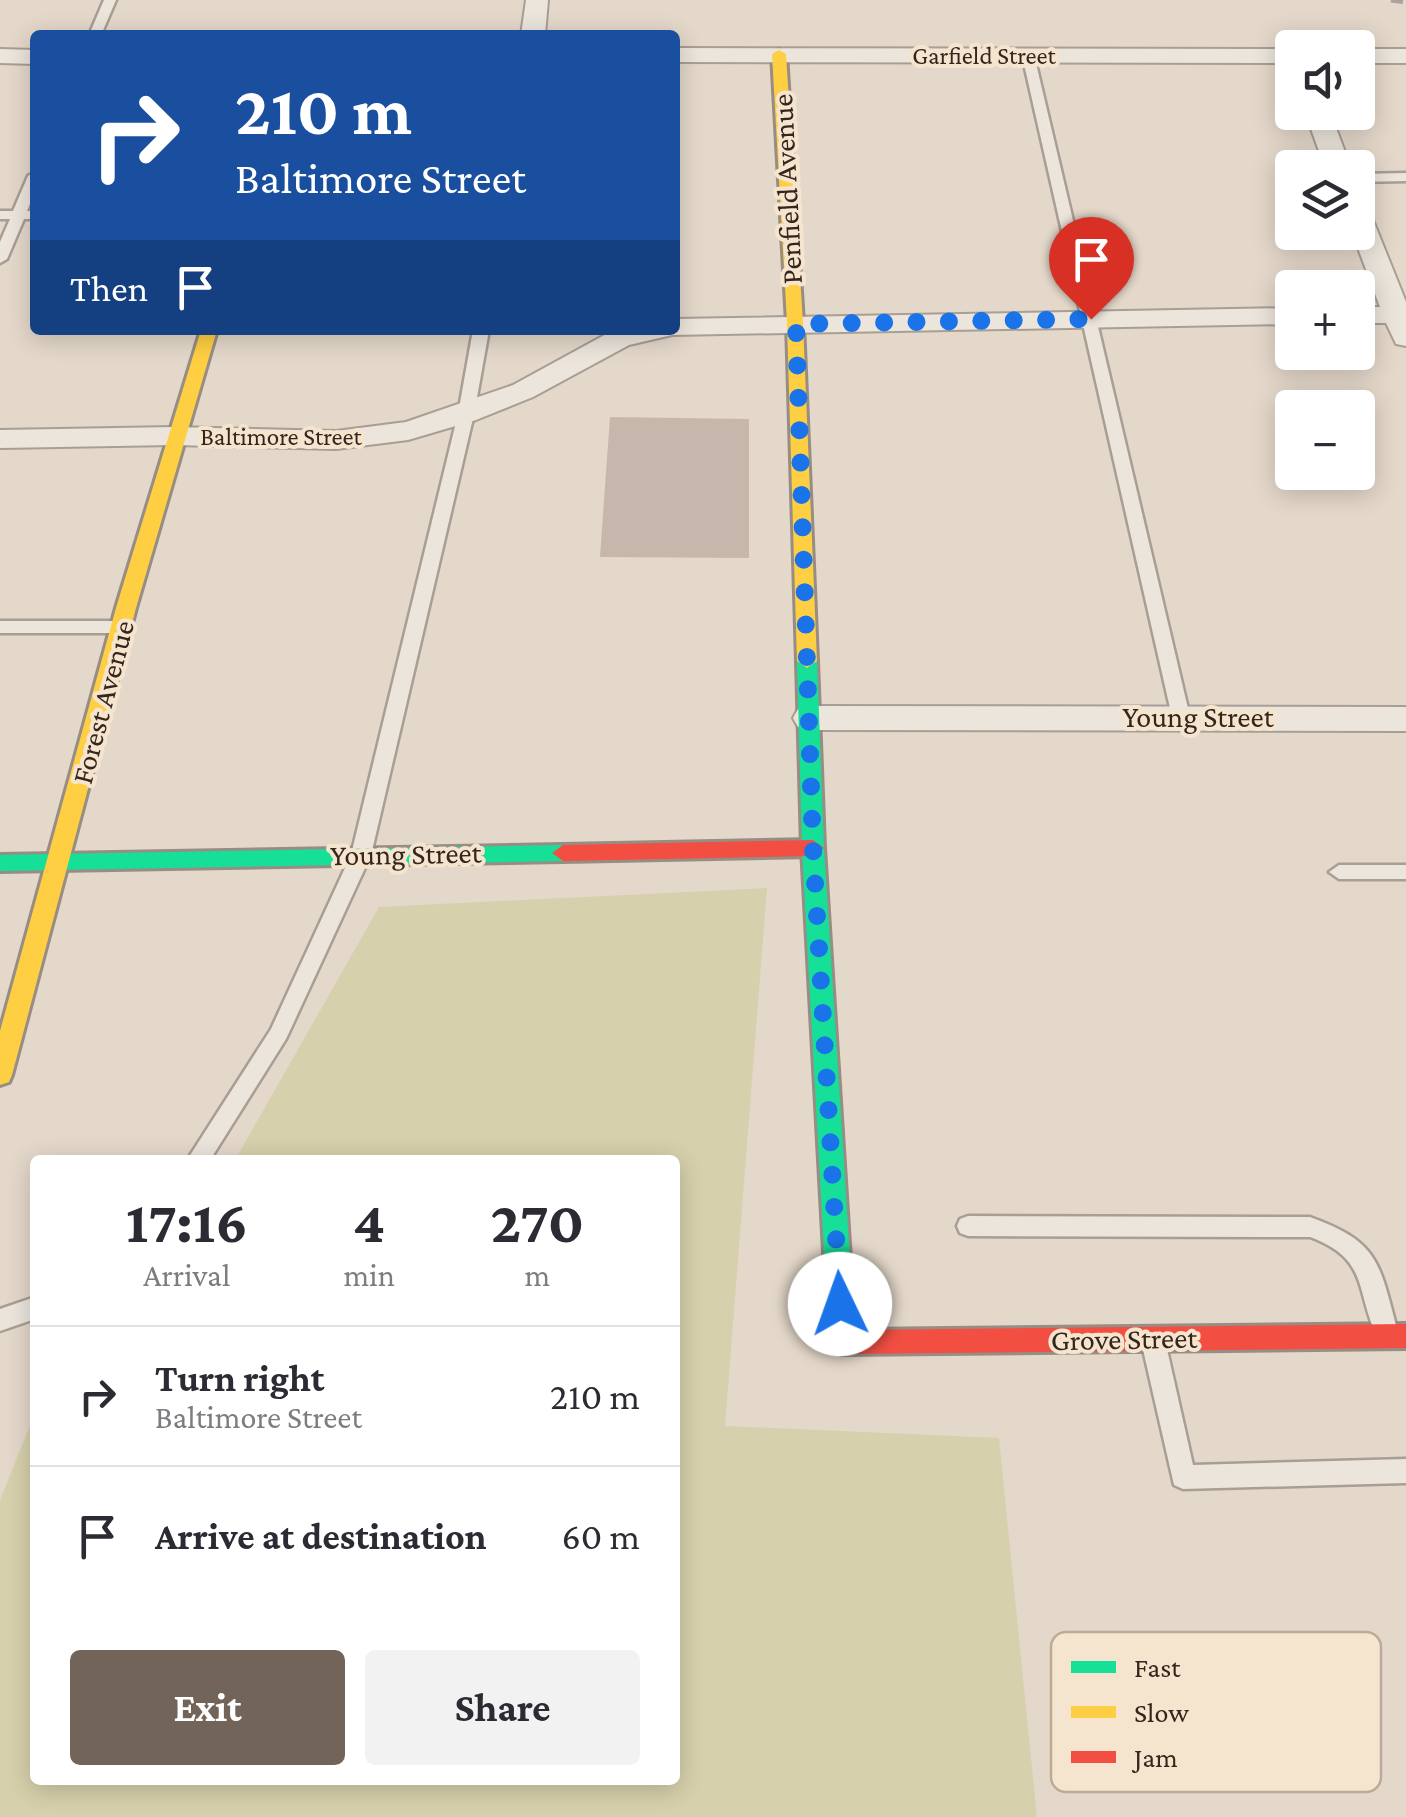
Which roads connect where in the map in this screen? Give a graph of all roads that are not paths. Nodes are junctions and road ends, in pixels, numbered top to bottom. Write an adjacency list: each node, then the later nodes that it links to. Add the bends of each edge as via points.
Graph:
1 (110, 0): 3 (lane)
2 (537, 0): 4 (street)
3 (97, 30)
4 (534, 30)
5 (779, 54): 6 (street, Garfield Street); 7 (street, Garfield Street); 25 (street, Penfield Avenue)
6 (680, 55)
7 (1028, 55): 9 (street, Garfield Street); 23 (lane)
8 (0, 56): 12 (street)
9 (1275, 56)
10 (1375, 56): 11 (street)
11 (1406, 56)
12 (30, 57)
13 (1375, 178): 14 (lane)
14 (1406, 178)
15 (30, 187): 17 (lane)
16 (0, 215): 17 (lane)
17 (18, 215): 18 (lane); 20 (lane)
18 (30, 215)
19 (1373, 250): 24 (street)
20 (0, 258)
21 (1275, 316): 23 (street)
22 (1375, 318): 24 (street)
23 (1091, 319): 25 (street); 35 (lane)
24 (1403, 322)
25 (796, 324): 26 (street); 36 (street, Penfield Avenue)
26 (680, 327)
27 (207, 335): 31 (street, Forest Avenue)
28 (480, 335): 30 (lane)
29 (635, 335): 30 (street, Baltimore Street)
30 (466, 414): 31 (street, Baltimore Street, via 408,431 336,440); 39 (lane)
31 (174, 436): 32 (street, Baltimore Street); 34 (street, Forest Avenue)
32 (0, 439)
33 (0, 627): 34 (lane)
34 (123, 627): 41 (street, Forest Avenue)
35 (1181, 717): 36 (street, Young Street); 37 (street, Young Street)
36 (810, 718): 38 (street, Penfield Avenue)
37 (1406, 719)
38 (813, 848): 39 (street, Young Street); 51 (street, Penfield Avenue)
39 (360, 855): 41 (street, Young Street); 45 (lane, via 279,1033)
40 (0, 864): 41 (street, Young Street)
41 (61, 864): 44 (street, Forest Avenue)
42 (1339, 872): 43 (lane)
43 (1406, 872)
44 (0, 1075)
45 (201, 1155)
46 (968, 1226): 49 (lane, via 1310,1226 1340,1236 1366,1258)
47 (30, 1310): 48 (lane)
48 (0, 1320)
49 (1397, 1336): 50 (street, Grove Street)
50 (1153, 1338): 51 (street, Grove Street); 52 (lane, via 1183,1477)
51 (842, 1342)
52 (1406, 1471)

